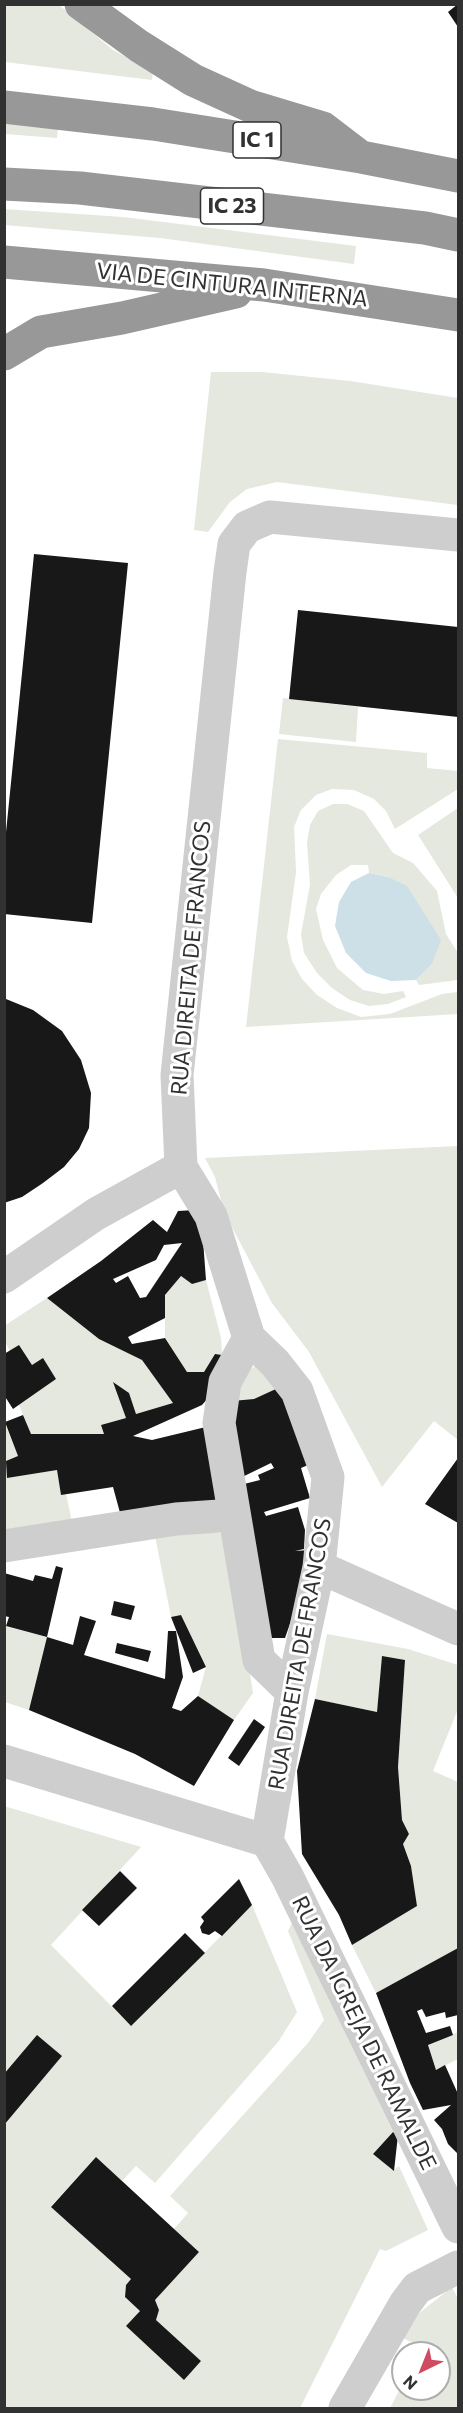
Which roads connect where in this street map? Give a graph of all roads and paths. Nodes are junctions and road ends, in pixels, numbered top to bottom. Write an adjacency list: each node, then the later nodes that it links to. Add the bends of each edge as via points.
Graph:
1 (81, 4): 3 (highway, via 193,80 250,106 323,128)
2 (4, 107): 3 (highway, IC 1, via 153,124)
3 (361, 157): 4 (highway, IC 1)
4 (459, 176)
5 (4, 184): 6 (highway, IC 23, via 80,188)
6 (459, 235)
7 (4, 262): 8 (highway, VIA DE CINTURA INTERNA)
8 (264, 285): 9 (highway, VIA DE CINTURA INTERNA); 10 (highway, via 122,318 41,332)
9 (459, 315)
10 (4, 354)
11 (459, 535): 12 (street, RUA DIREITA DE FRANCOS, via 270,517 247,527 234,544 177,1076)
12 (181, 1167): 13 (street, via 96,1214); 14 (street, RUA DIREITA DE FRANCOS, via 211,1216)
13 (4, 1277)
14 (249, 1338): 15 (street, via 225,1382 219,1423); 17 (street, RUA DIREITA DE FRANCOS, via 297,1391 325,1466 328,1477)
15 (234, 1515): 16 (street, via 176,1519); 19 (street, via 259,1660)
16 (4, 1546)
17 (320, 1567): 18 (street); 19 (street, RUA DIREITA DE FRANCOS)
18 (459, 1629)
19 (292, 1692): 21 (street, RUA DIREITA DE FRANCOS)
20 (4, 1761): 21 (street)
21 (267, 1841): 22 (street, RUA DA IGREJA DE RAMALDE)
22 (459, 2227)
23 (459, 2267): 24 (street, via 417,2288)
24 (345, 2409)

